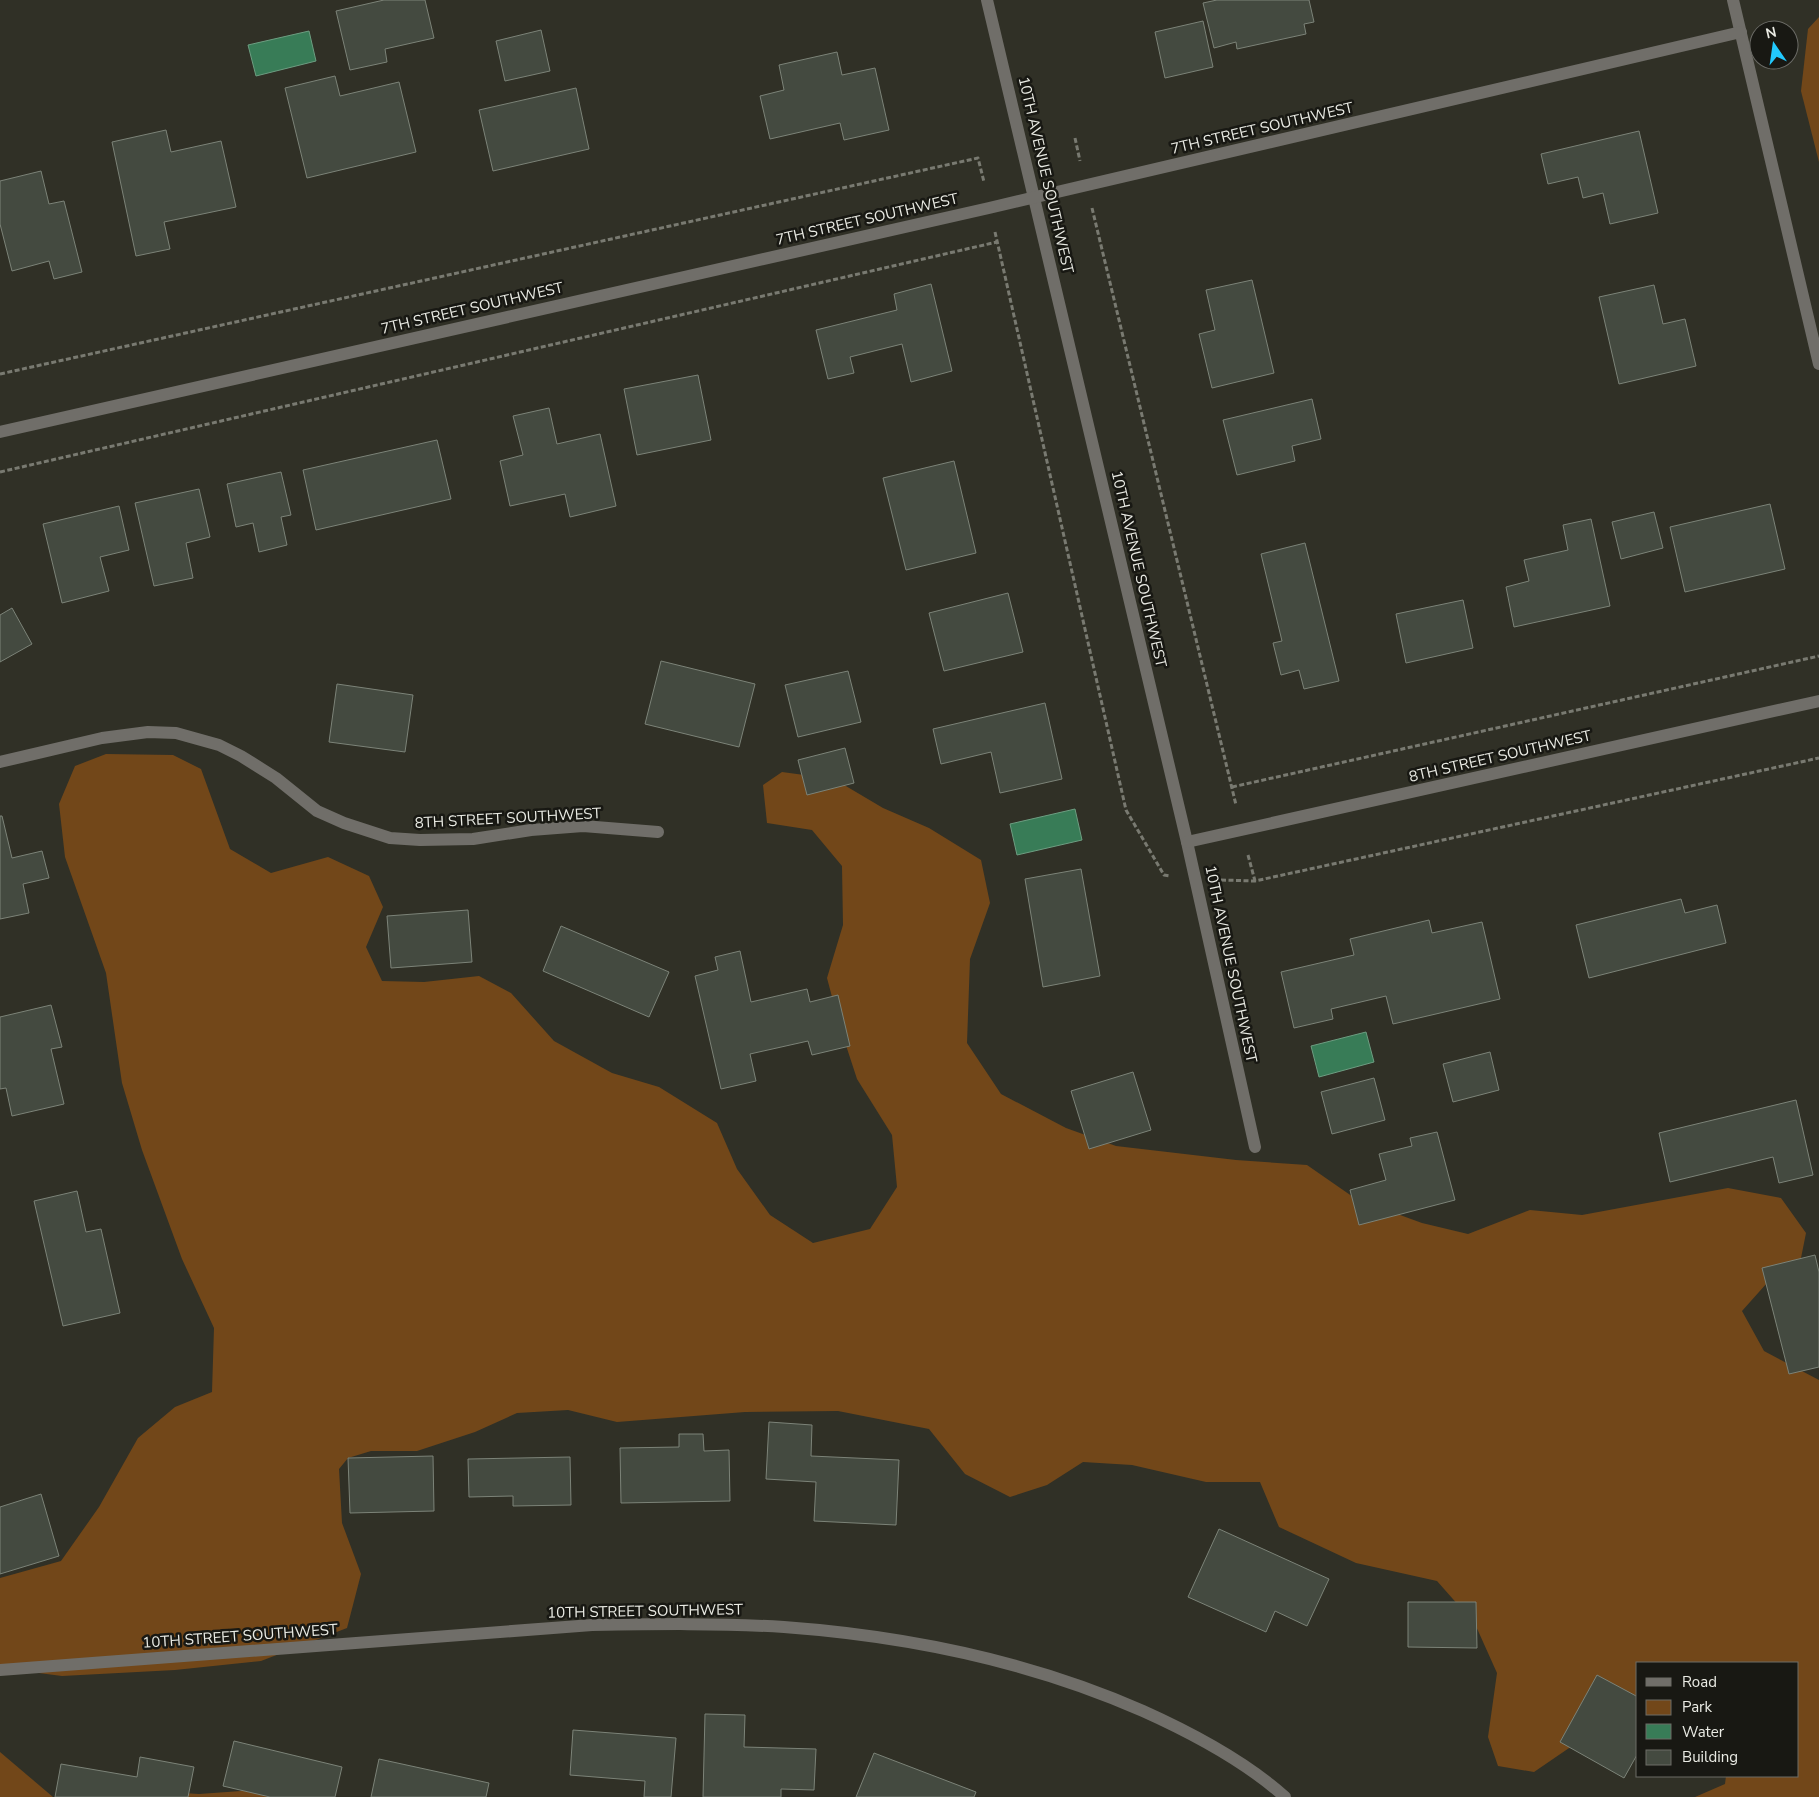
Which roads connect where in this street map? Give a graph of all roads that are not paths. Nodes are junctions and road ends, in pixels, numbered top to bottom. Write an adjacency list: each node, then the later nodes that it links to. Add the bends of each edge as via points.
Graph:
1 (988, 0): 4 (street, 10TH AVENUE SOUTHWEST)
2 (1733, 0): 3 (street)
3 (1741, 32): 4 (street, 7TH STREET SOUTHWEST); 5 (street)
4 (1034, 198): 6 (street, 7TH STREET SOUTHWEST); 10 (street, 10TH AVENUE SOUTHWEST)
5 (1819, 364)
6 (0, 432)
7 (1819, 701): 10 (street, 8TH STREET SOUTHWEST)
8 (0, 762): 9 (street, 8TH STREET SOUTHWEST, via 102,738 148,732 176,733 219,745 276,778 317,811 390,838 473,839 583,826)
9 (658, 832)
10 (1187, 842): 11 (street, 10TH AVENUE SOUTHWEST)
11 (1255, 1147)
12 (0, 1670): 13 (street, 10TH STREET SOUTHWEST, via 592,1625 784,1627 872,1636 992,1659 1108,1696 1174,1724 1221,1751)
13 (1285, 1797)

